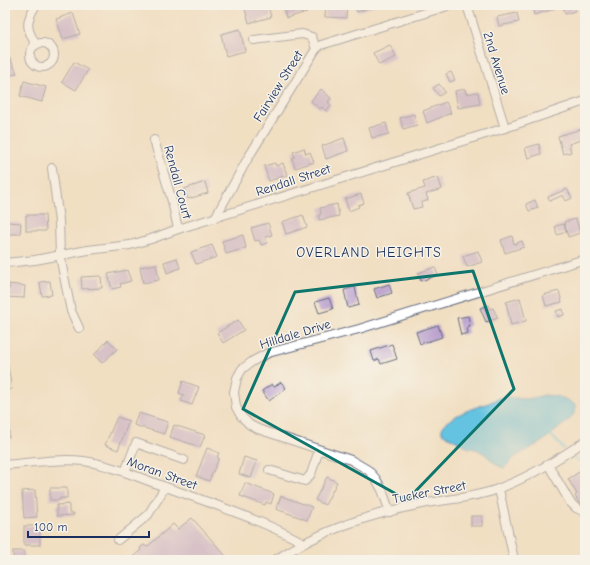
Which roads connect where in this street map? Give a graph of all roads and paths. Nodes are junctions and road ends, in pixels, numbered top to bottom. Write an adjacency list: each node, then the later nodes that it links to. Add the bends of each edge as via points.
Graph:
1 (36, 5): 5 (street, via 28,21 30,35)
2 (451, 5): 6 (street, Fairview Street)
3 (467, 5): 8 (street, 2nd Avenue)
4 (254, 40): 6 (street, via 302,34 312,37)
5 (36, 45)
6 (316, 49): 11 (street, Fairview Street, via 248,158)
7 (585, 101): 8 (street, Rendall Street)
8 (505, 128): 11 (street, Rendall Street)
9 (154, 140): 12 (street, Rendall Court)
10 (52, 168): 13 (street, via 59,221)
11 (215, 218): 12 (street, Rendall Street)
12 (178, 229): 13 (street, Rendall Street, via 130,245)
13 (60, 256): 15 (street, Rendall Street); 16 (street, via 71,311)
14 (585, 259): 18 (street, Hilldale Drive, via 359,329 268,353 242,369 236,378 234,392 236,407 241,416 258,429)
15 (5, 263)
16 (79, 328)
17 (584, 445): 21 (street, Tucker Street)
18 (319, 450): 22 (street, via 311,474 305,481); 26 (street, Hilldale Drive, via 351,460 368,470 382,490)
19 (184, 460): 23 (street, via 136,443)
20 (5, 465): 23 (street, Moran Street, via 73,460 96,463)
21 (549, 466): 25 (street, Tucker Street); 27 (street, via 570,502)
22 (269, 470)
23 (124, 472): 24 (street, Moran Street)
24 (165, 487): 28 (street, via 148,515); 29 (street, Moran Street, via 247,517)
25 (499, 489): 26 (street, Tucker Street); 31 (street)
26 (390, 512): 29 (street, Tucker Street, via 346,523)
27 (585, 512)
28 (118, 540)
29 (304, 542): 30 (street, Tucker Street)
30 (275, 560)
31 (514, 560)

